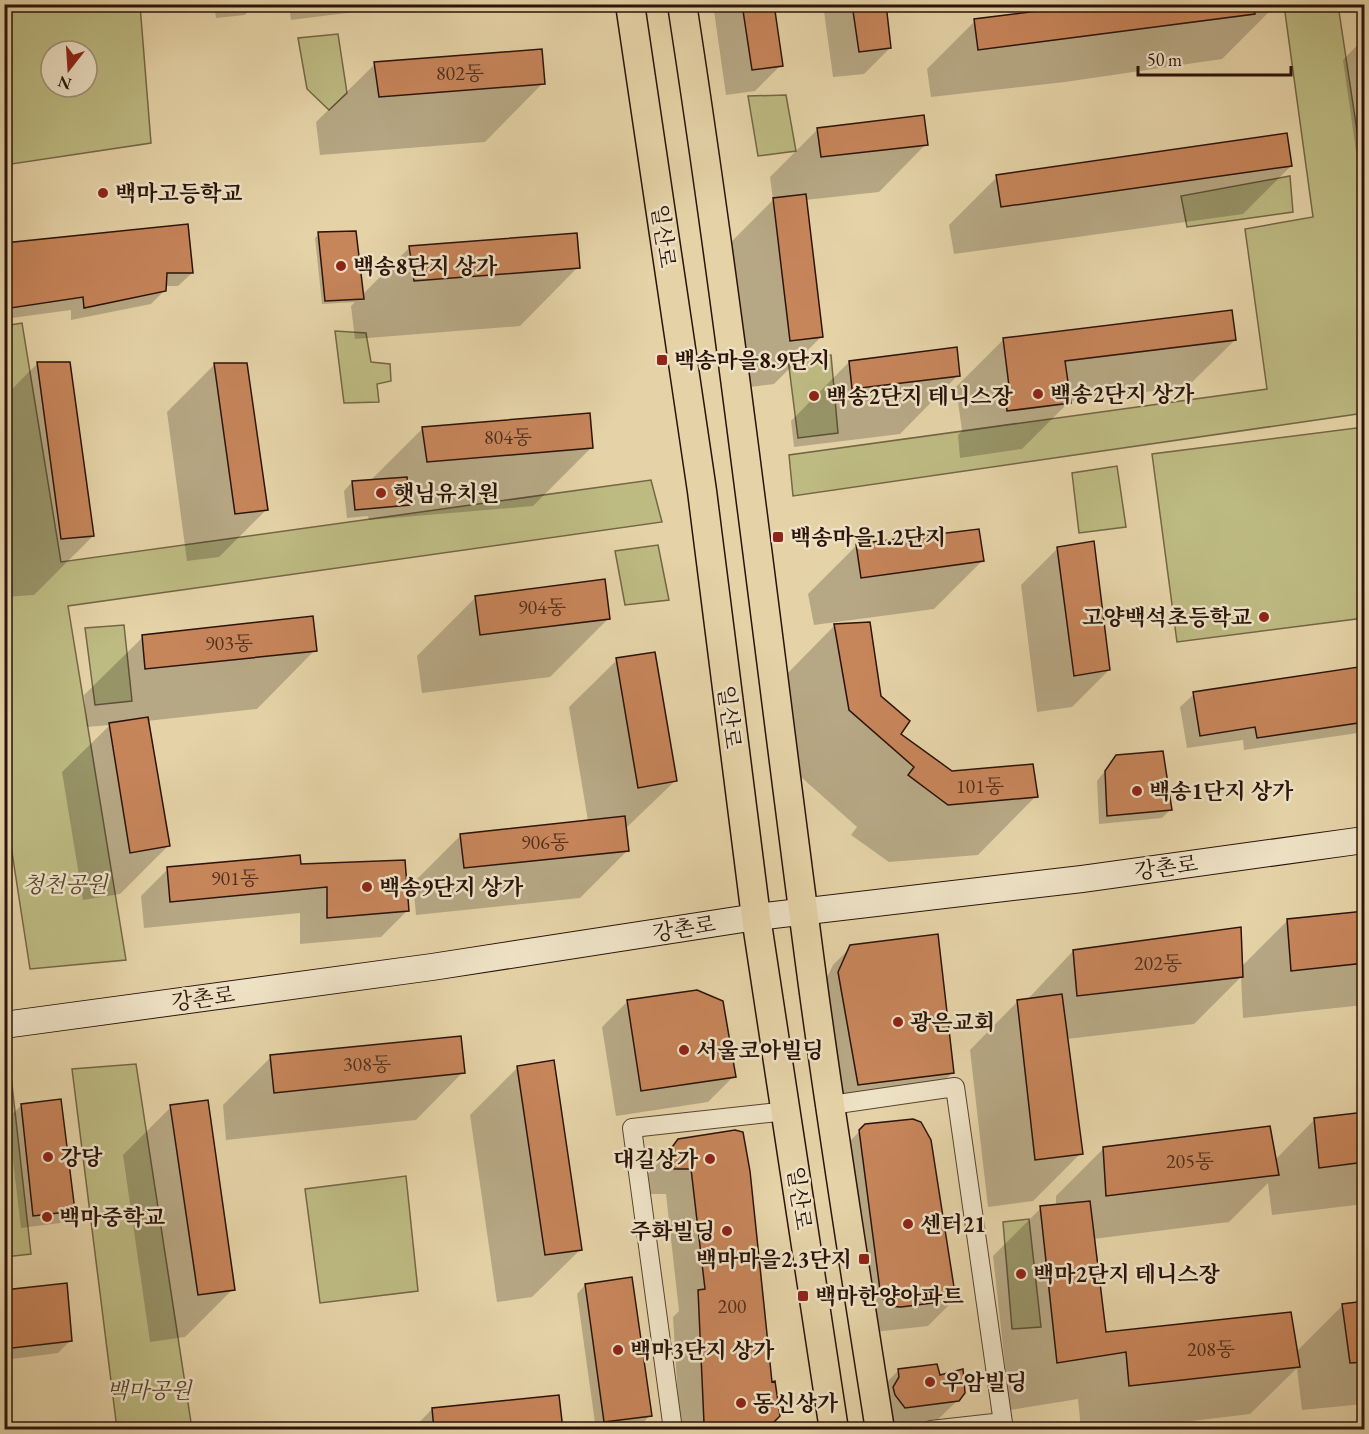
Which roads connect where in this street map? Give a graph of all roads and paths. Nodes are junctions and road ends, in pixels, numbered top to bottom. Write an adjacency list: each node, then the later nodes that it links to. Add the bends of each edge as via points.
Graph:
1 (630, 4): 5 (main road, 일산로, via 702,491)
2 (682, 4): 4 (main road, 일산로, via 746,448)
3 (1365, 840): 4 (main road, 강촌로)
4 (804, 912): 5 (main road, 강촌로); 7 (main road, 일산로)
5 (756, 917): 6 (main road, 강촌로, via 432,967); 8 (main road, 일산로)
6 (4, 1025)
7 (831, 1104): 9 (street, via 955,1087); 12 (main road, 일산로)
8 (787, 1111): 10 (street, via 632,1128); 11 (main road, 일산로)
9 (1003, 1426): 13 (street)
10 (673, 1430)
11 (834, 1430)
12 (879, 1430)
13 (931, 1430)

